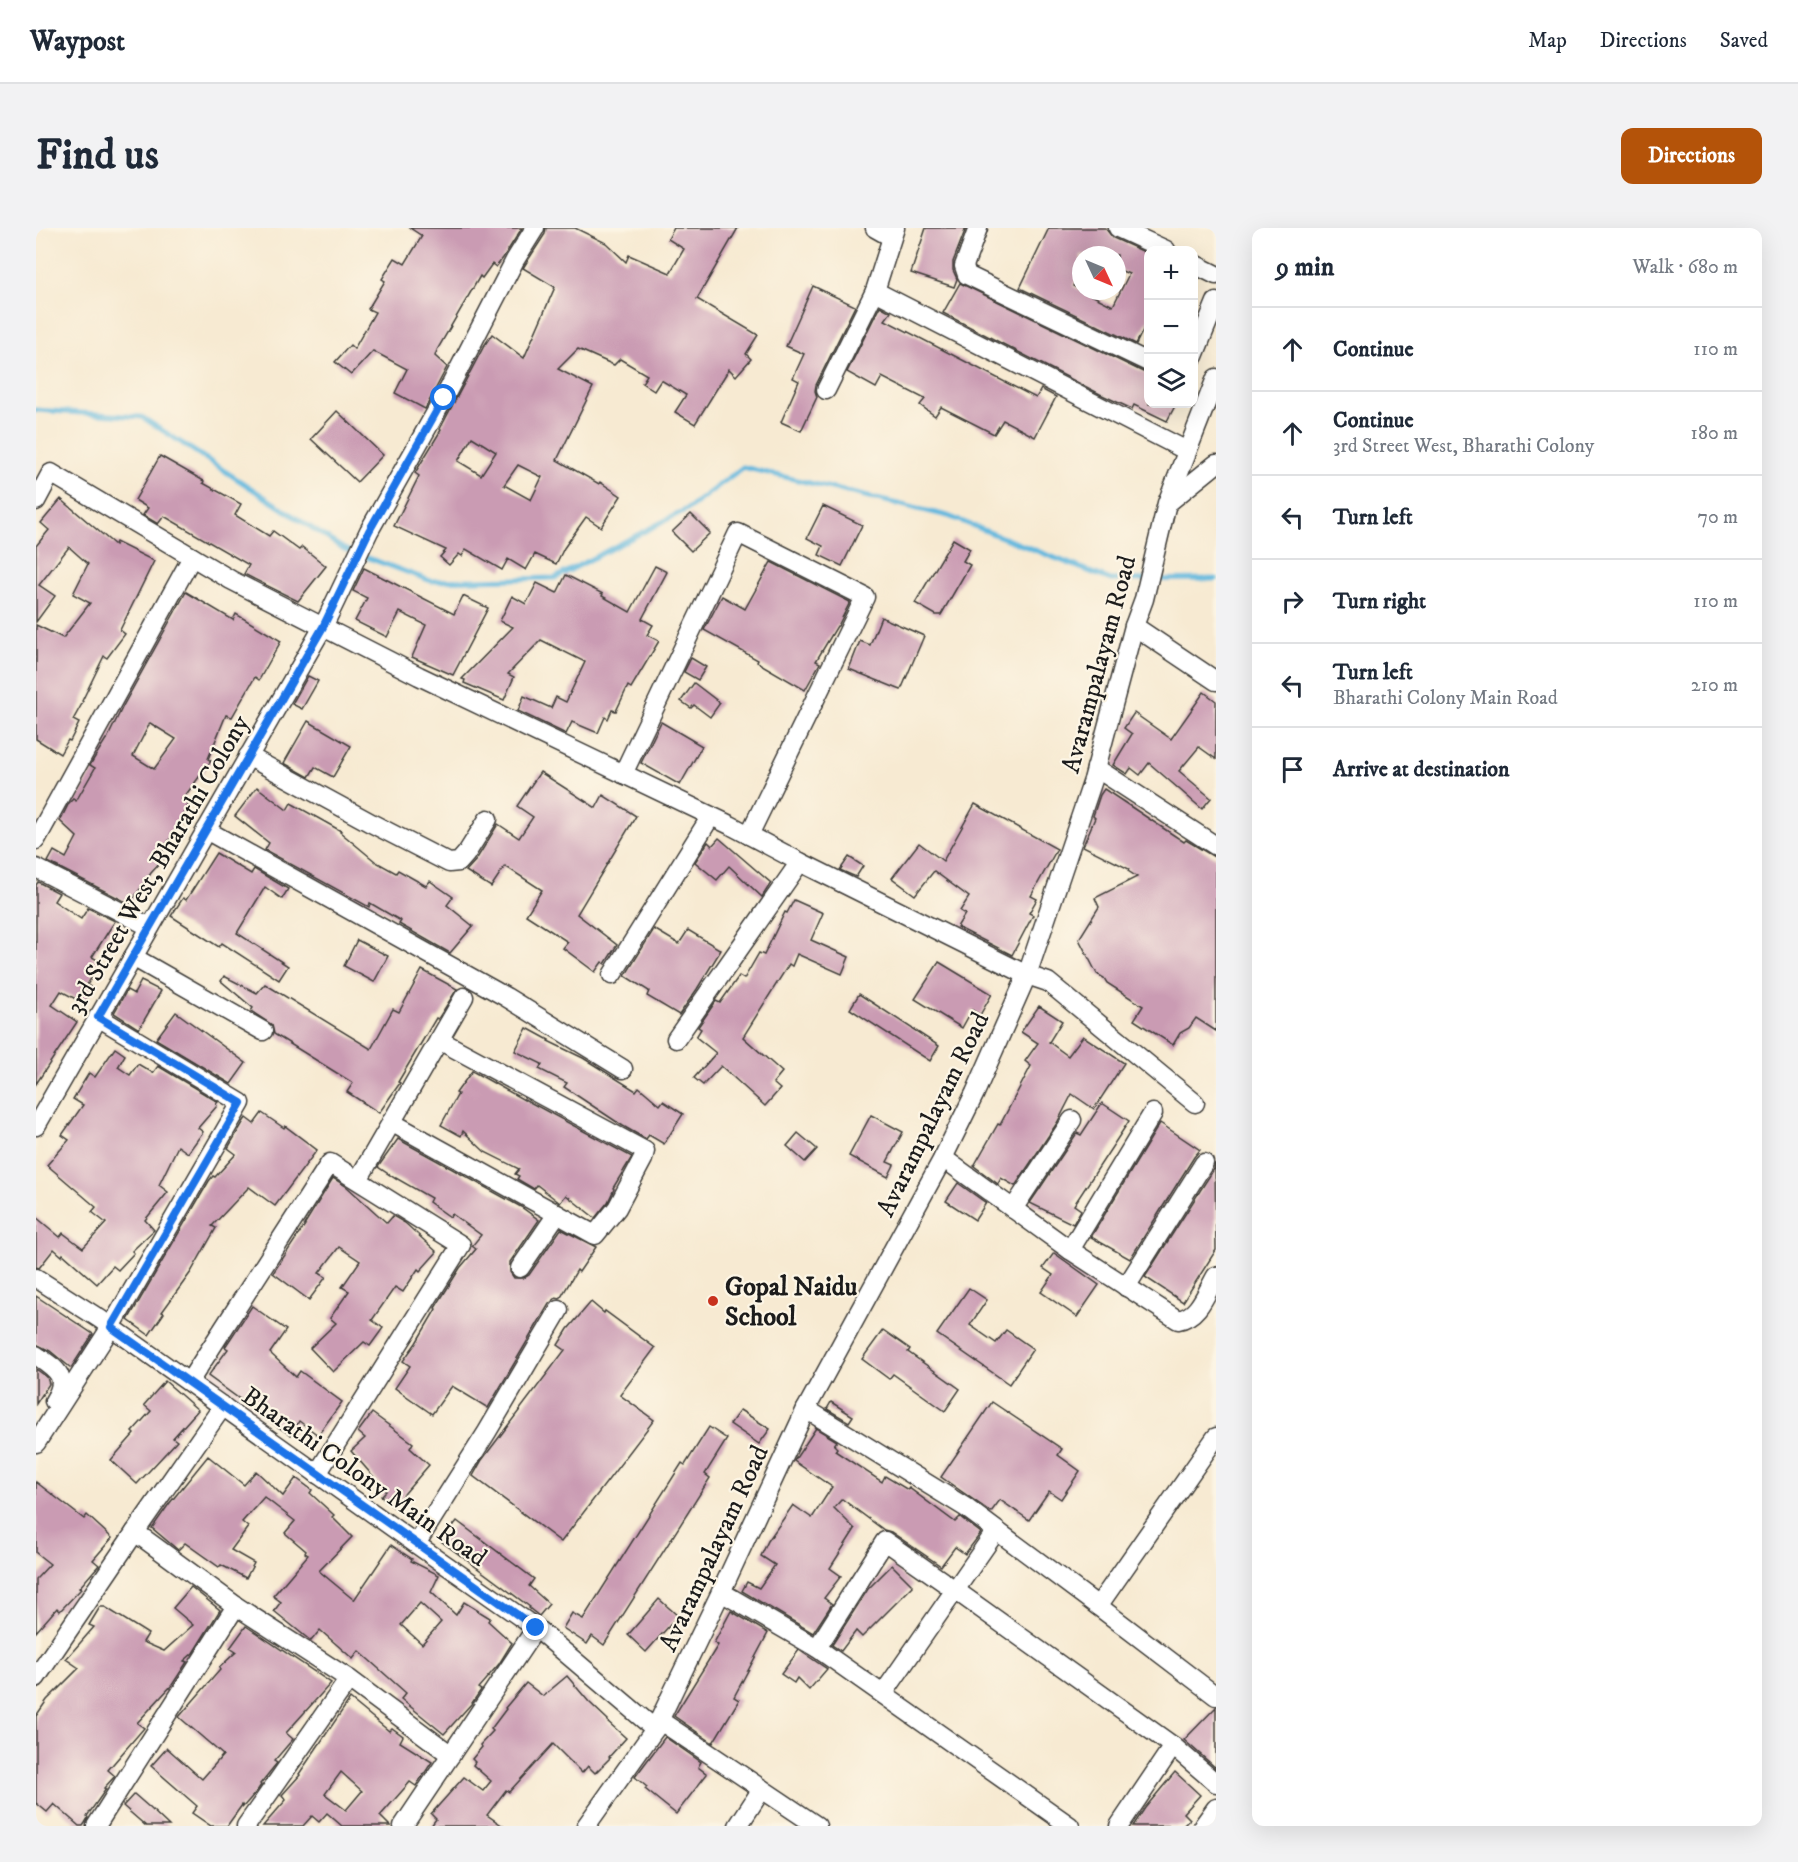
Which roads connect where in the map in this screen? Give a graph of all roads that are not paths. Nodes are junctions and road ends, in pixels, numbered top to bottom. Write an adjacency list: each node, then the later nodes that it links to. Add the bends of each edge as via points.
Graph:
1 (535, 228): 21 (street, 3rd Street West, Bharathi Colony, via 369,531)
2 (875, 228): 5 (street)
3 (978, 228): 12 (street, via 964,266 967,275)
4 (1118, 228): 6 (street)
5 (893, 233): 9 (street)
6 (1157, 246)
7 (1198, 266): 8 (street)
8 (1216, 275)
9 (875, 291): 14 (street); 15 (street)
10 (1216, 302): 11 (street)
11 (1195, 354)
12 (1144, 360)
13 (1216, 378): 15 (street, Avarampalayam Road)
14 (826, 390)
15 (1187, 451): 18 (street, Avarampalayam Road)
16 (1216, 464): 18 (street)
17 (36, 501): 19 (street, via 51,473)
18 (1167, 503): 20 (street, Avarampalayam Road)
19 (192, 557): 21 (street); 30 (street)
20 (1134, 626): 22 (street); 24 (street, Avarampalayam Road)
21 (323, 627): 23 (street, 3rd Street West, Bharathi Colony); 25 (street)
22 (1216, 681)
23 (248, 756): 27 (street, via 449,863 459,862); 28 (street, 3rd Street West, Bharathi Colony)
24 (1096, 768): 31 (street); 37 (street, Avarampalayam Road)
25 (622, 774): 26 (street); 29 (street, via 738,532 865,597)
26 (711, 816): 29 (street); 36 (street)
27 (488, 819)
28 (206, 831): 34 (street, 3rd Street West, Bharathi Colony); 43 (street, via 506,997)
29 (749, 835): 32 (street)
30 (36, 840)
31 (1216, 846)
32 (800, 862): 37 (street); 41 (street)
33 (36, 868): 34 (street)
34 (150, 927): 35 (street, 3rd Street West, Bharathi Colony)
35 (133, 957): 39 (street, 3rd Street West, Bharathi Colony); 40 (street)
36 (612, 975)
37 (1027, 975): 44 (street, via 1047,982); 49 (street, Avarampalayam Road)
38 (464, 997): 42 (street)
39 (98, 1017): 48 (street, 3rd Street West, Bharathi Colony); 60 (street, via 241,1103)
40 (263, 1031)
41 (676, 1039)
42 (439, 1040): 47 (street); 53 (street, via 645,1151 617,1208 595,1235)
43 (623, 1069)
44 (1195, 1103)
45 (1153, 1113): 54 (street)
46 (1072, 1120): 52 (street)
47 (391, 1122): 51 (street); 53 (street)
48 (36, 1126)
49 (943, 1158): 52 (street); 64 (street, Avarampalayam Road)
50 (1204, 1163): 58 (street)
51 (358, 1180): 62 (street, via 330,1162); 68 (street, via 461,1245)
52 (1013, 1209): 54 (street)
53 (557, 1214): 55 (street)
54 (1070, 1250): 58 (street)
55 (520, 1268)
56 (1216, 1276): 58 (street, via 1197,1311 1187,1319 1178,1320)
57 (36, 1278): 60 (street, Bharathi Colony Main Road)
58 (1126, 1287)
59 (559, 1310): 71 (street)
60 (111, 1327): 62 (street, Bharathi Colony Main Road); 67 (street)
61 (36, 1355): 65 (street, via 56,1368 62,1381)
62 (189, 1382): 63 (street, Bharathi Colony Main Road)
63 (223, 1406): 68 (street, Bharathi Colony Main Road); 70 (street)
64 (806, 1408): 69 (street, via 965,1507); 73 (street, Avarampalayam Road)
65 (36, 1427)
66 (1216, 1437): 75 (street)
67 (36, 1443)
68 (317, 1474): 71 (street, Bharathi Colony Main Road)
69 (996, 1531): 72 (street); 75 (street)
70 (135, 1532): 74 (street); 78 (street)
71 (416, 1544): 76 (street, Bharathi Colony Main Road)
72 (955, 1590): 77 (street, via 885,1541); 80 (street); 83 (street)
73 (721, 1593): 77 (street); 82 (street, Avarampalayam Road)
74 (236, 1606): 79 (street); 88 (street)
75 (1098, 1606): 81 (street)
76 (536, 1628): 82 (street, Bharathi Colony Main Road); 84 (street)
77 (817, 1648): 80 (street)
78 (36, 1678)
79 (349, 1679): 84 (street); 89 (street)
80 (883, 1694): 94 (street)
81 (1216, 1696)
82 (657, 1724): 86 (street, Bharathi Colony Main Road); 91 (street, Avarampalayam Road)
83 (1173, 1746): 85 (street); 95 (street)
84 (451, 1755): 90 (street)
85 (1216, 1783)
86 (762, 1789): 92 (street); 93 (street, Bharathi Colony Main Road)
87 (1216, 1808): 96 (street)
88 (96, 1826)
89 (246, 1826)
90 (404, 1826)
91 (586, 1826)
92 (738, 1826)
93 (817, 1826)
94 (1070, 1826)
95 (1119, 1826)
96 (1203, 1826)

